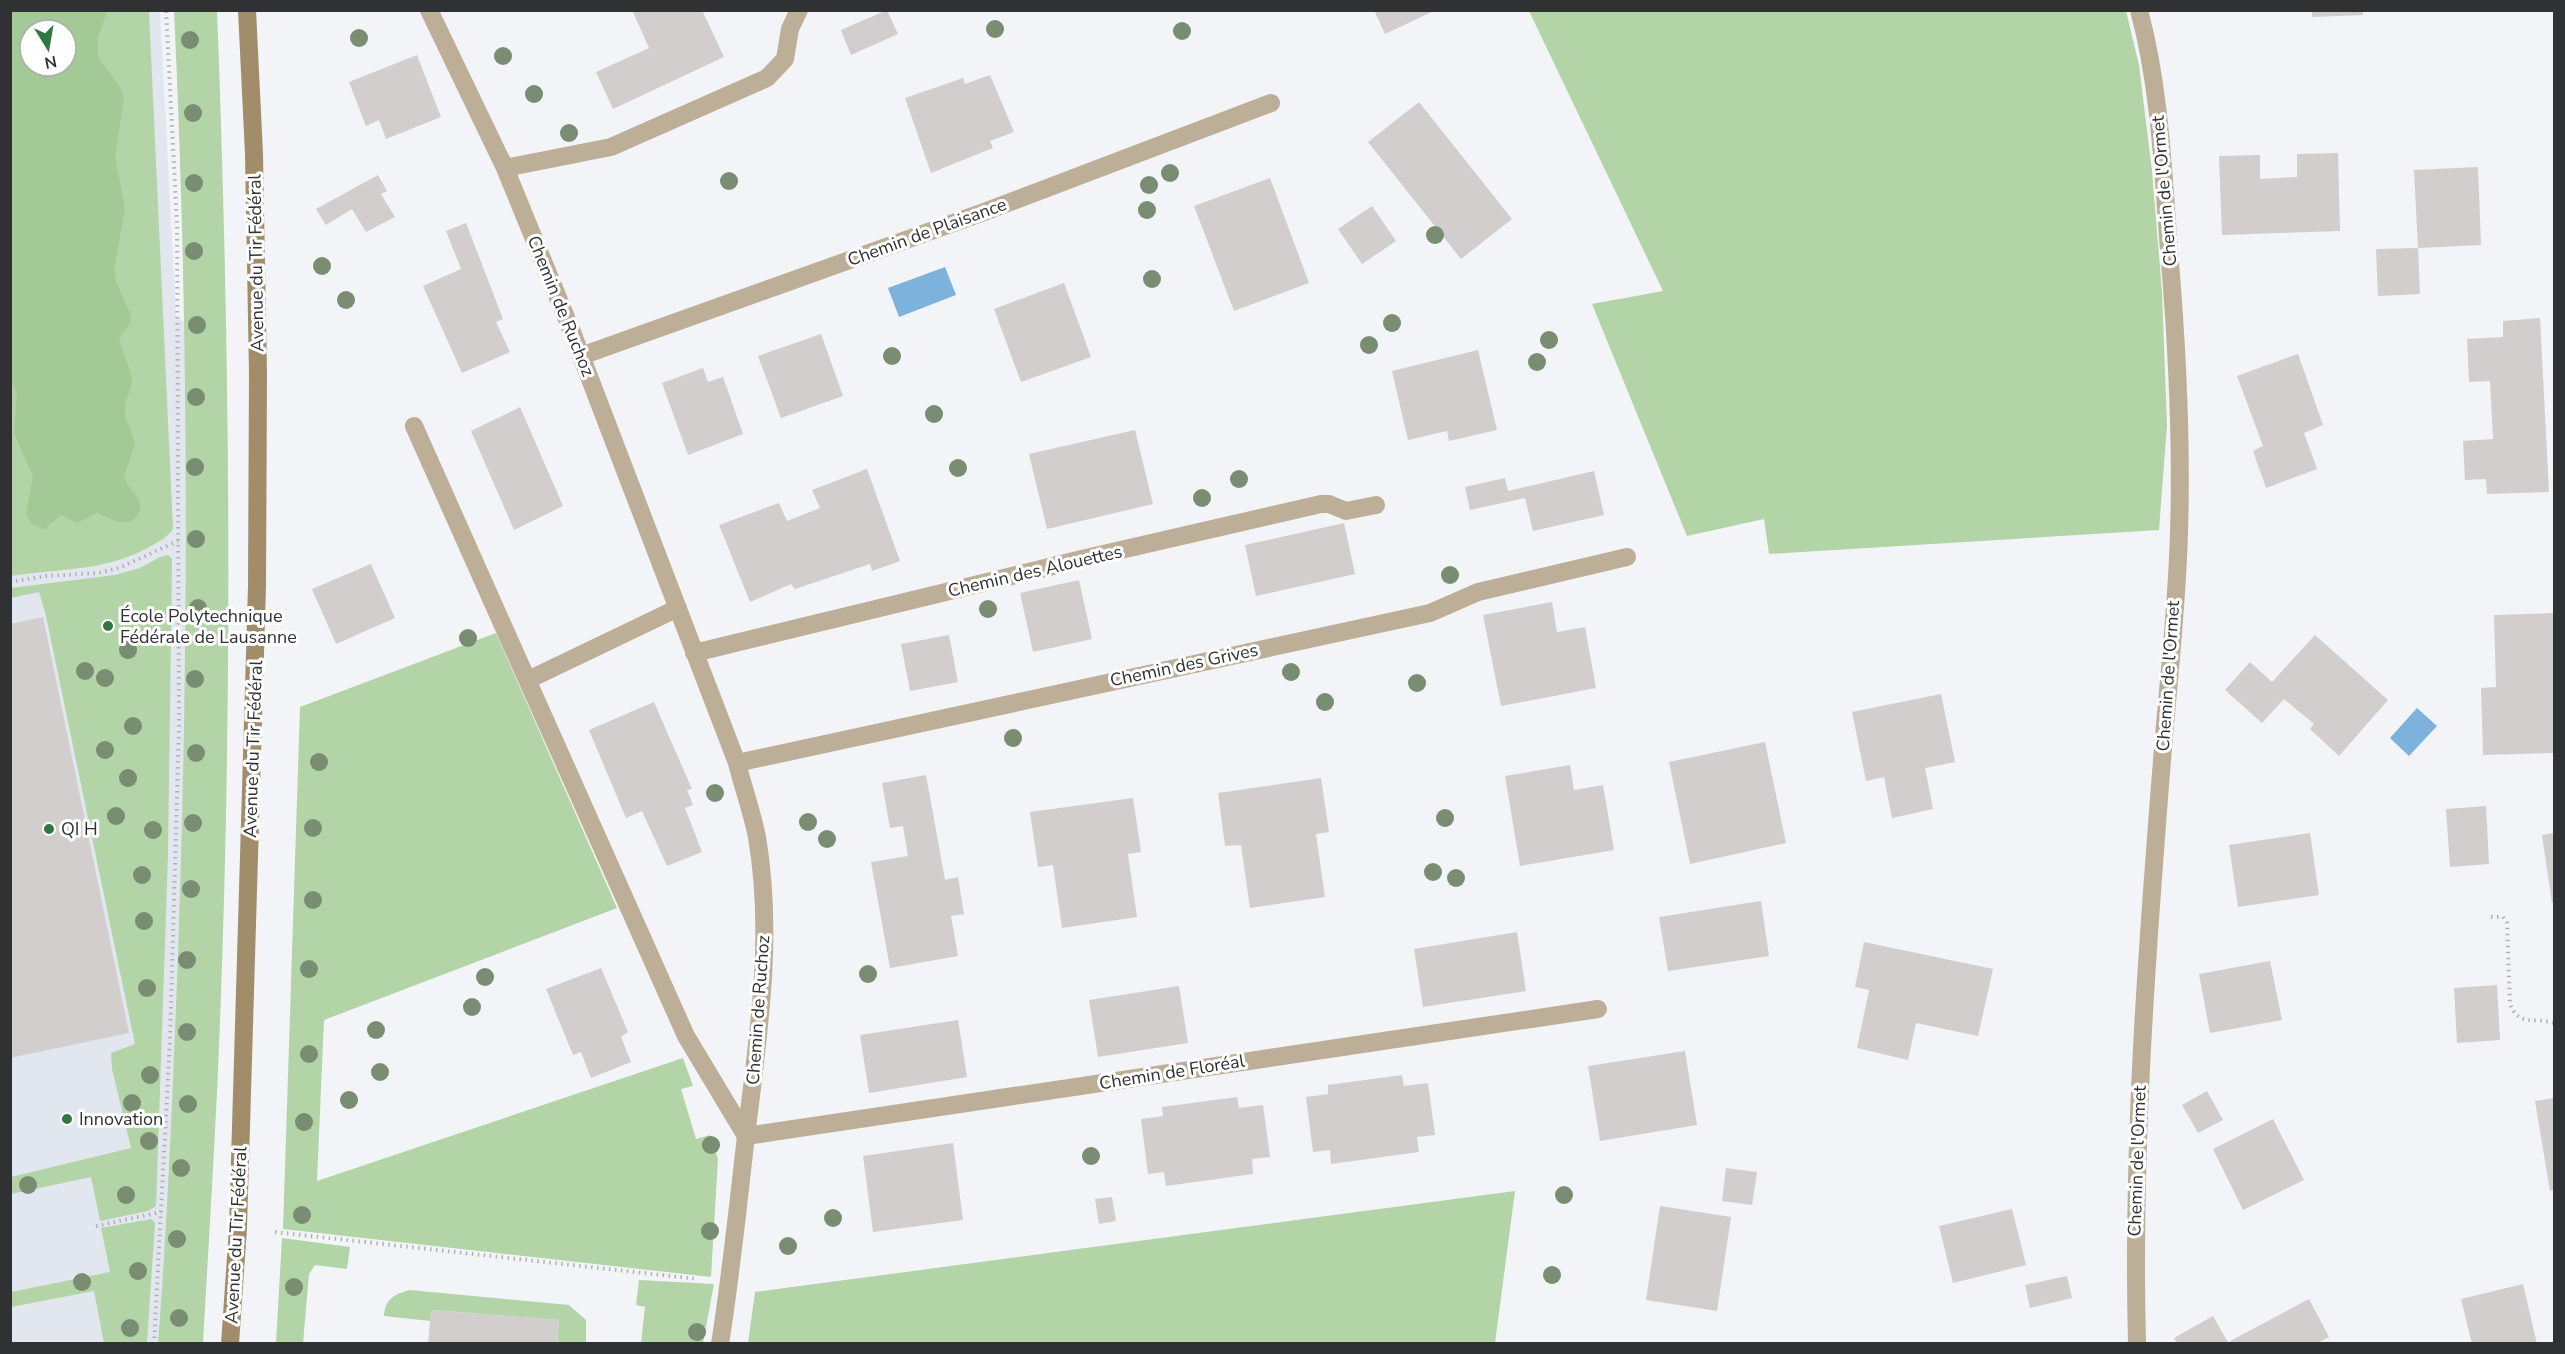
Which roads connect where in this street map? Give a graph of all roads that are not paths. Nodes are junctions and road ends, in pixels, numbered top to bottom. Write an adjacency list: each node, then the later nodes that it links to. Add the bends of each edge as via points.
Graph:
1 (247, 10): 17 (main road, Avenue du Tir Fédéral, via 255,200 257,586 239,1216)
2 (429, 10): 6 (street, Chemin de Ruchoz)
3 (799, 10): 6 (street, via 790,29 785,59 767,78 611,147)
4 (2139, 10): 19 (street, Chemin de l'Ormet, via 2150,50 2160,136 2177,346 2179,534 2141,1040 2136,1153)
5 (1271, 103): 7 (street, Chemin de Plaisance, via 963,220)
6 (505, 168): 7 (street, Chemin de Ruchoz)
7 (581, 356): 11 (street, Chemin de Ruchoz)
8 (414, 426): 13 (street, Chemin de Ruchoz)
9 (1376, 505): 12 (street, Chemin des Alouettes, via 1346,511 1321,504)
10 (1627, 557): 14 (street, Chemin des Grives, via 1478,592 1430,613)
11 (678, 608): 12 (street, Chemin de Ruchoz); 13 (street)
12 (694, 653): 14 (street, Chemin de Ruchoz)
13 (528, 680): 16 (street, Chemin de Ruchoz, via 686,1036)
14 (737, 763): 16 (street, Chemin de Ruchoz, via 757,837 765,953)
15 (1598, 1009): 16 (street, Chemin de Floréal)
16 (746, 1136): 18 (street, Chemin de Ruchoz)
17 (231, 1344)
18 (720, 1344)
19 (2137, 1344)

